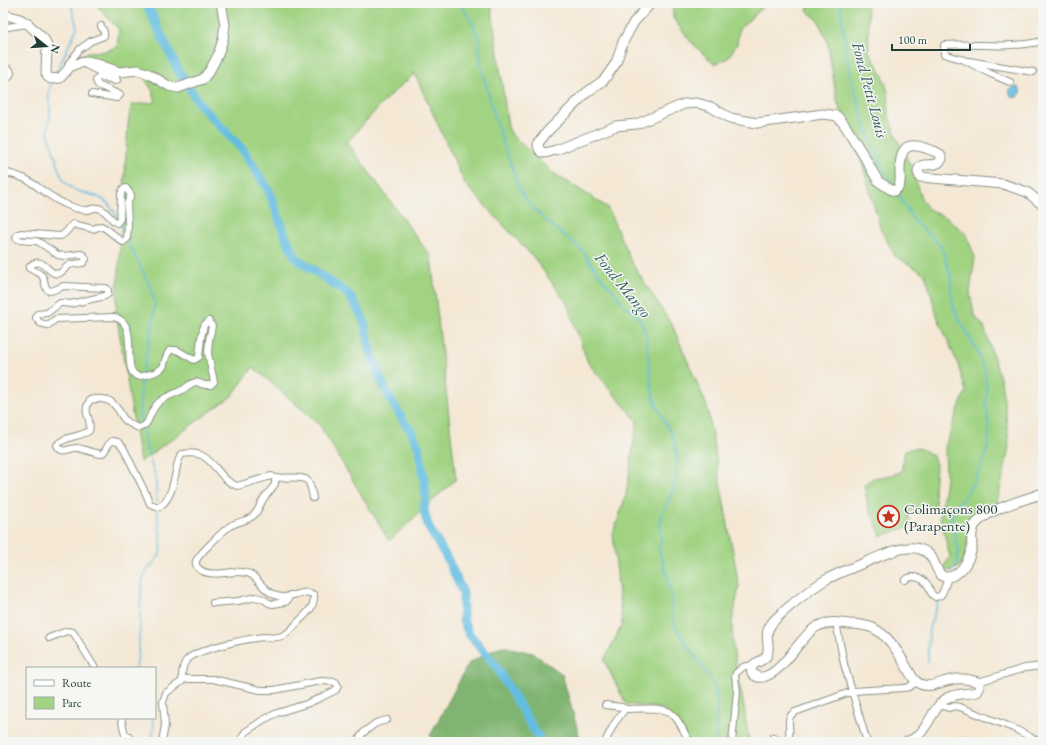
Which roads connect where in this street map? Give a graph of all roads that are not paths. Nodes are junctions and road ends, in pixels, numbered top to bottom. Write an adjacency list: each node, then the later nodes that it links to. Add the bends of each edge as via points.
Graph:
1 (221, 3): 9 (main road, via 225,25 223,39 218,55 202,79 178,88 138,70 119,72)
2 (651, 3): 19 (main road, via 634,22 623,42 616,63 604,80 586,92 539,142 539,149 542,152 556,150 616,126 637,124 684,104 697,103 711,107 730,118 757,123 831,114 837,116 844,124 878,181 890,189 896,189 900,180 900,160 905,148 917,145 938,152 942,159 935,165 922,165 918,169 920,177 1003,184 1027,192)
3 (3, 14): 4 (main road)
4 (28, 24): 6 (street); 11 (main road, via 47,46 48,77 60,78)
5 (101, 26): 11 (street, via 104,36 80,49 68,64)
6 (3, 28)
7 (1043, 41): 8 (street, via 944,45 944,54)
8 (964, 60): 12 (street); 14 (street)
9 (86, 62): 11 (main road); 15 (street, via 86,65 116,78 115,81 98,77 96,81 98,85 120,95 117,98)
10 (3, 66): 13 (street, via 11,73)
11 (70, 67)
12 (1033, 72)
13 (3, 79)
14 (1010, 82)
15 (92, 94)
16 (3, 149): 17 (street)
17 (3, 154)
18 (3, 172): 20 (street, via 22,177 53,198 72,206 86,211 100,209 116,223 120,220 123,189 126,188 131,196 127,204 128,234 123,242 101,226 93,229 73,224 60,236 21,233 16,236 19,240 39,242 58,255 82,254 85,257 83,263 68,266 58,274 42,264 30,266 29,268 42,275 45,287 50,292 64,286 108,290 105,296 70,304 60,303 47,313 37,314 36,318 40,323 48,326 56,319 119,318 125,324 128,334 131,369 139,376 159,370 170,350 177,350 194,360 199,357 204,325 209,322 212,326 208,353 214,382 211,386 196,382 162,399 145,426 139,428 125,420 111,401 103,398 90,400 87,405 89,431 60,442 59,449 66,451 78,448 102,454 108,444 112,441 118,442 150,504 158,507 168,498 178,458 182,454 200,455 208,459 232,485 237,486 272,476)
19 (1043, 205)
20 (276, 478): 22 (street, via 304,478 309,483); 25 (street, via 275,484 252,517 230,526 202,553 196,564 206,572 245,572 258,580 271,594 280,597)
21 (1043, 494): 23 (main road, via 992,511 981,518 974,526 971,553 959,572)
22 (314, 498)
23 (948, 578): 24 (street, via 939,597 934,596 921,580 912,577); 29 (main road, via 937,572 925,551 909,547 889,552 829,578 797,600 772,622 767,631 767,657)
24 (905, 580)
25 (290, 596): 26 (street, via 285,602 273,604 260,598); 32 (street, via 304,593 314,595 310,610 290,632 277,637 235,642 200,652 188,658 183,665 182,677)
26 (213, 603)
27 (836, 622): 29 (main road, via 821,625 807,634 784,663 773,672 759,677 752,673); 33 (main road, via 863,625 886,637); 35 (street, via 844,664)
28 (49, 638): 31 (street, via 67,631 73,632)
29 (752, 666): 49 (street, via 743,667 735,676 737,692)
30 (1043, 666): 34 (street, via 1024,668)
31 (94, 667)
32 (185, 679): 44 (street, via 166,693 163,702 165,725); 45 (street, via 213,678 260,690 274,690 321,681 336,682 336,690 306,704 277,713 244,732)
33 (916, 682): 34 (main road, via 929,686 955,679); 35 (street, via 903,688)
34 (978, 682): 37 (main road, via 980,689 977,692 948,697)
35 (853, 691): 41 (street, via 790,714 788,738 783,741); 50 (street)
36 (605, 705): 38 (street)
37 (939, 705): 51 (main road, via 921,734); 54 (street, via 949,708 960,707 1013,728)
38 (625, 709): 47 (street); 48 (street, via 668,711)
39 (121, 719): 42 (street)
40 (386, 720): 46 (street, via 376,723)
41 (773, 737)
42 (125, 739): 43 (street, via 130,737)
43 (132, 742)
44 (162, 742)
45 (243, 742)
46 (356, 742)
47 (605, 742)
48 (690, 742)
49 (732, 742)
50 (867, 742)
51 (906, 742)
52 (949, 742): 53 (street)
53 (975, 742)
54 (1040, 742)

